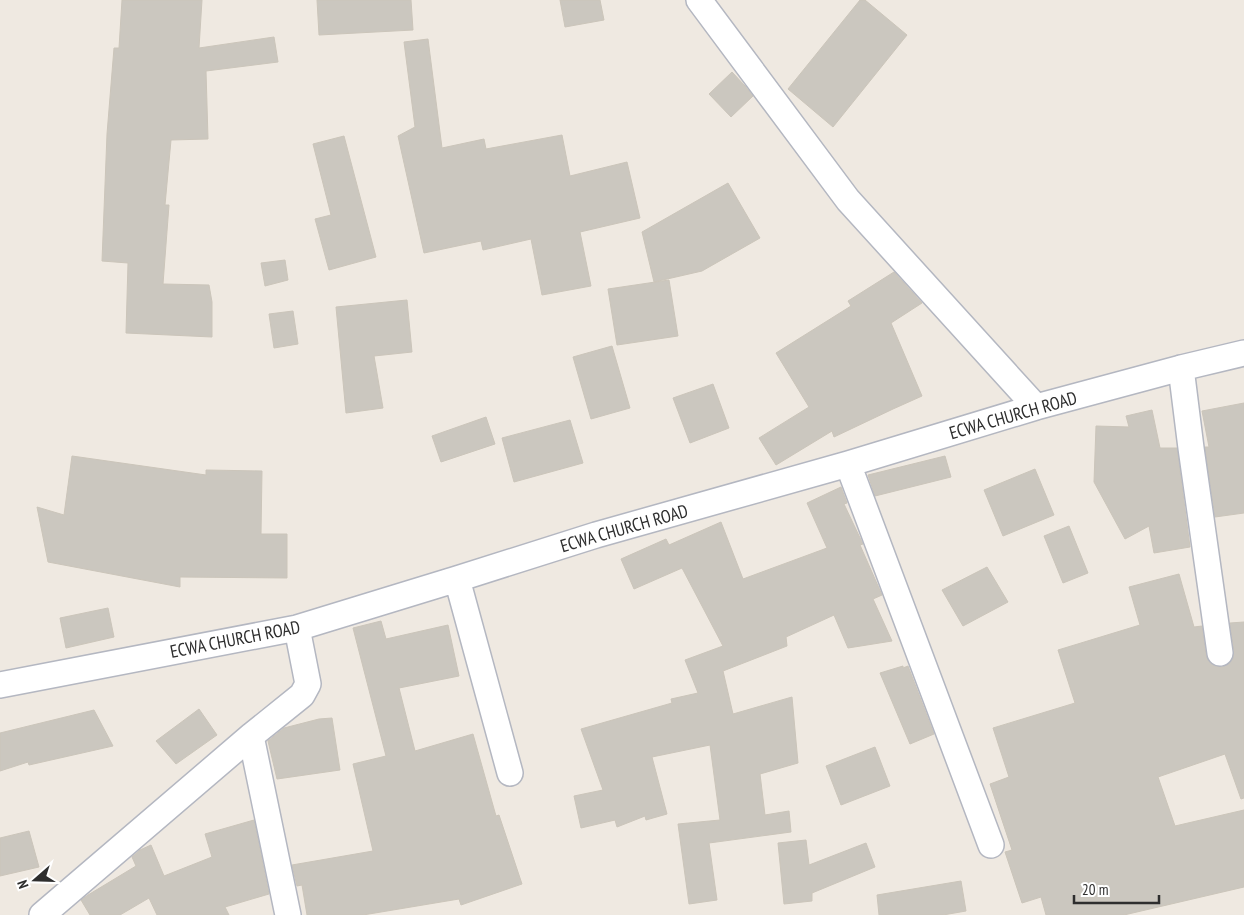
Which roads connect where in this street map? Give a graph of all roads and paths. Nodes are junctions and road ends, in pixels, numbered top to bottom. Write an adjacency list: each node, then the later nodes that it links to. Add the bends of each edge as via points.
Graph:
1 (699, 0): 4 (street, via 848,200)
2 (1244, 353): 3 (street, ECWA CHURCH ROAD)
3 (1181, 368): 4 (street, ECWA CHURCH ROAD); 8 (street)
4 (1036, 407): 5 (street, ECWA CHURCH ROAD)
5 (848, 464): 6 (street, ECWA CHURCH ROAD, via 596,535); 12 (street)
6 (457, 579): 7 (street, ECWA CHURCH ROAD); 11 (street)
7 (298, 628): 9 (street, ECWA CHURCH ROAD); 10 (street, via 308,684 302,695)
8 (1220, 653)
9 (0, 685)
10 (252, 736): 13 (street); 14 (street)
11 (510, 773)
12 (991, 845)
13 (42, 915)
14 (288, 915)

